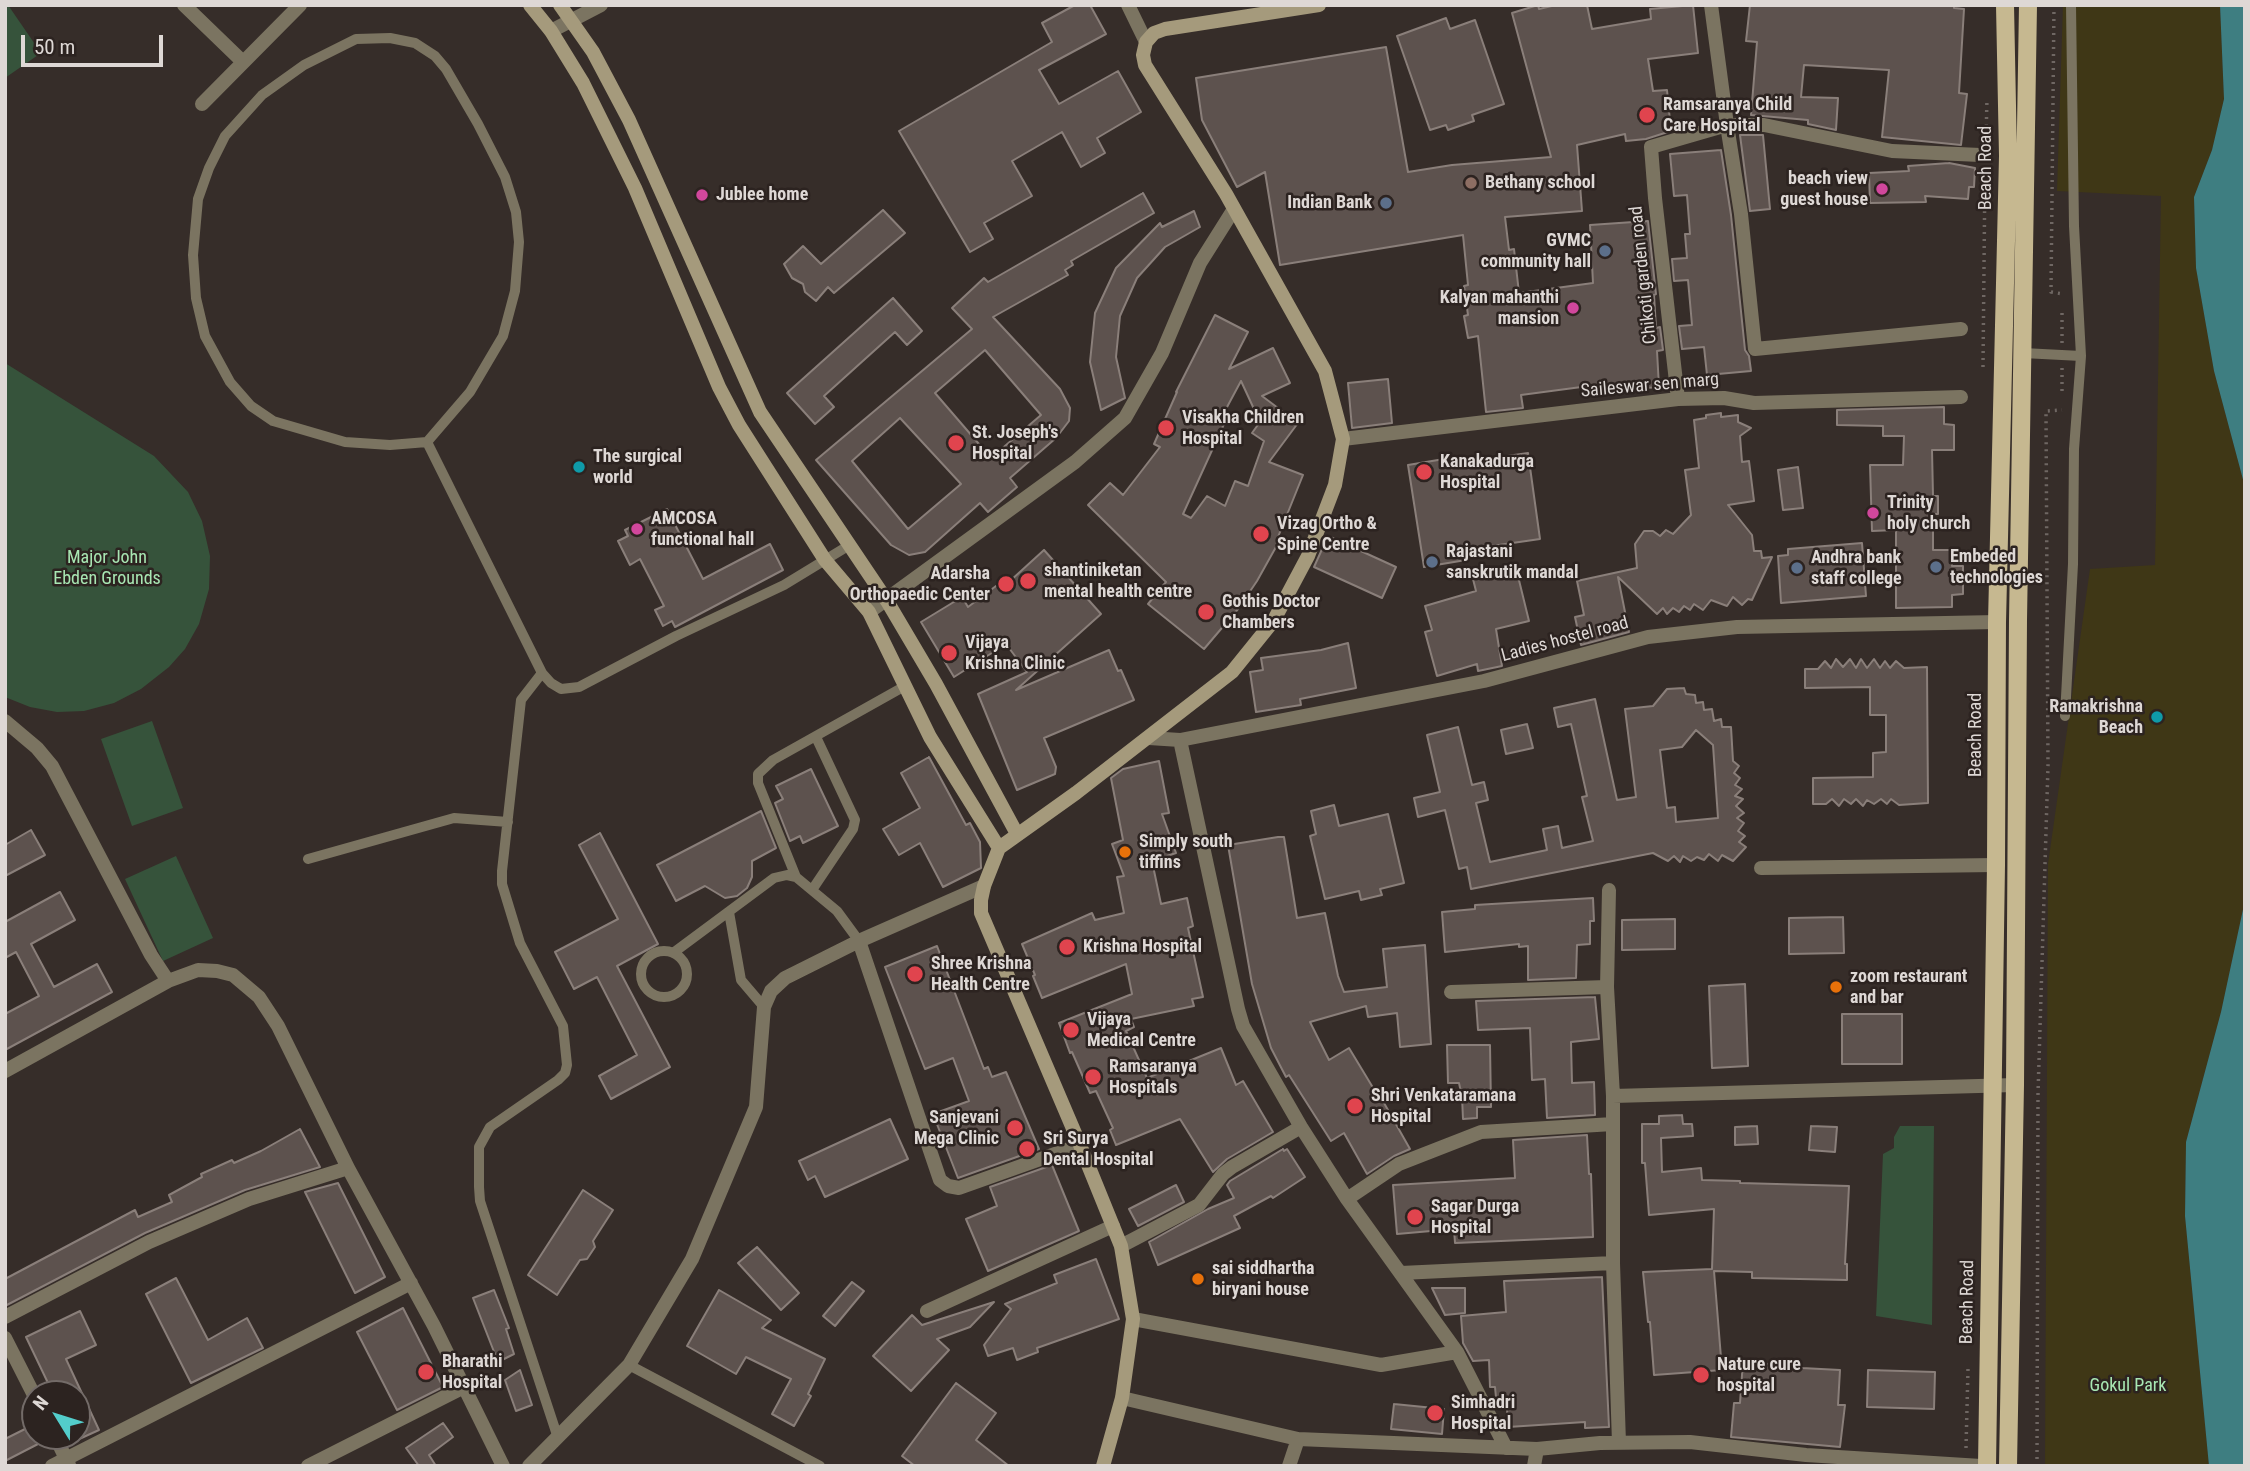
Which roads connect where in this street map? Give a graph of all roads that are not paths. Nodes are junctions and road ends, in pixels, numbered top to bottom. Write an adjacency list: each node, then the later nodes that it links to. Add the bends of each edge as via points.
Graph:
1 (184, 5): 15 (street)
2 (300, 5): 15 (street)
3 (530, 5): 13 (street)
4 (560, 5): 12 (street)
5 (601, 5): 12 (street)
6 (1128, 5): 14 (street)
7 (1319, 5): 14 (street, via 1165,29)
8 (1711, 5): 17 (street)
9 (2005, 5): 33 (main road, Beach Road, via 2008,170)
10 (2028, 5): 21 (main road)
11 (2071, 5): 22 (lane)
12 (572, 20): 13 (street); 25 (street, via 629,120)
13 (551, 30): 26 (street, via 635,188)
14 (1146, 42): 19 (street, via 1145,65)
15 (243, 62): 16 (street)
16 (202, 104)
17 (1727, 125): 18 (street, via 1764,125 1892,151); 20 (street, via 1755,349); 24 (street, Chikoti garden road, via 1651,147)
18 (1980, 155)
19 (1234, 209): 27 (street, via 1325,371); 31 (street, via 1200,262 1162,353 1125,418 1075,462)
20 (1961, 329)
21 (2023, 353): 22 (lane); 59 (main road)
22 (2081, 356): 36 (lane)
23 (1961, 397): 24 (street, Saileswar sen marg, via 1754,403)
24 (1678, 399): 27 (street, Saileswar sen marg)
25 (760, 412): 26 (street); 29 (street)
26 (739, 425): 30 (street)
27 (1343, 439): 39 (street, via 1335,485 1308,556 1274,620 1232,672)
28 (427, 443): 28 (lane, via 345,442 273,421 251,406 230,382 205,336 196,298 193,255 198,199 225,136 262,95 304,65 356,39 415,43 435,56 478,124 505,177 516,212 515,291 503,335 470,392); 34 (lane)
29 (848, 546): 30 (lane); 31 (street)
30 (825, 560): 32 (street); 34 (lane, via 785,585 579,687 561,689)
31 (887, 601): 32 (street); 42 (street)
32 (869, 612): 35 (street)
33 (1997, 622): 40 (street, Ladies hostel road, via 1737,627 1648,637 1484,681); 45 (main road, Beach Road)
34 (542, 673): 41 (lane, via 522,700)
35 (905, 686): 38 (lane); 43 (street, via 930,737)
36 (2065, 716)
37 (5, 720): 54 (street, via 52,766)
38 (816, 737): 47 (lane, via 773,760 758,774); 49 (lane, via 855,820)
39 (1149, 738): 40 (street, Ladies hostel road); 42 (street)
40 (1180, 740): 63 (street, via 1243,1026)
41 (508, 822): 44 (lane, via 454,818); 81 (lane, via 502,884 520,943 564,1026 567,1065 558,1080 490,1126 479,1147 480,1201)
42 (1017, 834): 43 (street)
43 (999, 848): 48 (street)
44 (309, 859)
45 (1996, 865): 46 (street); 60 (main road, Beach Road)
46 (1761, 868)
47 (796, 877): 49 (lane); 51 (lane, via 774,878)
48 (984, 886): 52 (street); 64 (street, via 981,913)
49 (812, 890): 52 (lane, via 837,911)
50 (1609, 890): 55 (street)
51 (729, 912): 53 (lane); 57 (lane, via 741,980)
52 (859, 941): 57 (street, via 785,978 771,991); 64 (street, via 940,1180 959,1188)
53 (673, 953): 53 (lane, via 684,963 687,977 674,994 660,997 643,983 645,961 657,951)
54 (168, 981): 58 (street); 65 (street, via 198,971 216,971 233,975 259,997)
55 (1607, 987): 56 (street); 61 (street)
56 (1451, 992)
57 (764, 1007): 77 (street, via 756,1107 748,1129 692,1259)
58 (5, 1071)
59 (2015, 1085): 60 (street); 97 (main road)
60 (1992, 1087): 61 (street); 96 (main road, Beach Road)
61 (1613, 1096): 62 (street)
62 (1614, 1124): 66 (street, via 1481,1132 1399,1164); 69 (street)
63 (1301, 1128): 66 (street); 68 (street, via 1223,1174 1199,1205)
64 (1080, 1145): 67 (street)
65 (348, 1168): 71 (street); 73 (street, via 249,1199 161,1236)
66 (1347, 1199): 70 (street)
67 (1113, 1226): 68 (street); 72 (street)
68 (1121, 1246): 74 (street)
69 (1612, 1263): 70 (street); 83 (street)
70 (1401, 1273): 76 (street)
71 (411, 1283): 79 (street); 86 (street)
72 (928, 1311)
73 (5, 1317)
74 (1133, 1320): 76 (street, via 1381,1365); 80 (street)
75 (5, 1338): 78 (street)
76 (1457, 1352): 84 (street)
77 (629, 1365): 81 (street); 91 (lane)
78 (26, 1380)
79 (464, 1387): 88 (street); 89 (street)
80 (1122, 1398): 82 (street); 92 (street)
81 (558, 1438): 90 (street)
82 (1298, 1439): 84 (street); 93 (street)
83 (1619, 1443): 85 (street); 95 (street, via 1690,1442)
84 (1506, 1448): 85 (street)
85 (1537, 1449): 94 (street)
86 (68, 1462): 87 (street)
87 (52, 1466)
88 (308, 1466)
89 (503, 1466)
90 (529, 1466)
91 (820, 1466)
92 (1102, 1466)
93 (1289, 1466)
94 (1534, 1466)
95 (1981, 1466)
96 (1987, 1466)
97 (2008, 1466)

